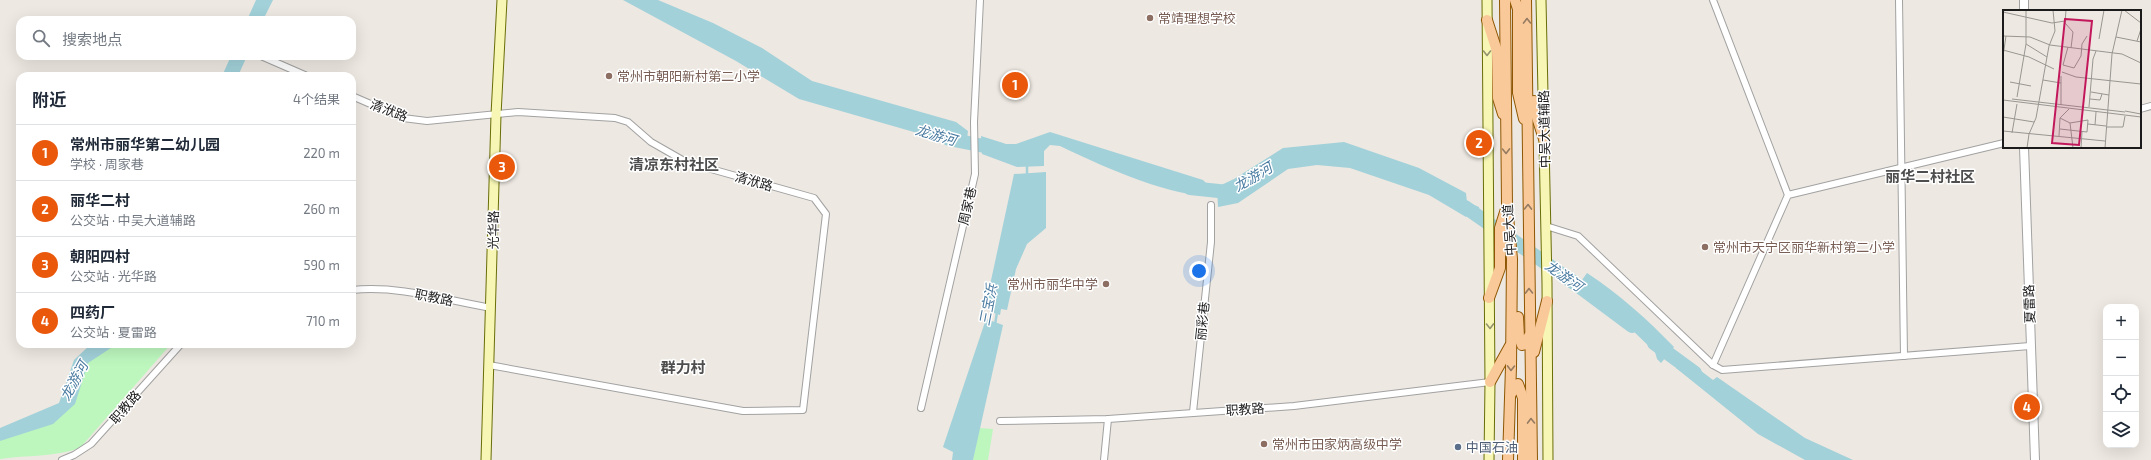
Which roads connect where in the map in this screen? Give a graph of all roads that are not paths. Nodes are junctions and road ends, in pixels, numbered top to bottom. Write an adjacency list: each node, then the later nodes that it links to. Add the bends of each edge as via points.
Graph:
1 (502, 0): 17 (main road, 光华路)
2 (980, 0): 43 (street, 周家巷, via 974,174)
3 (1487, 0): 10 (main road)
4 (1515, 0): 19 (main road, via 1518,9 1518,93)
5 (1526, 0): 11 (main road, 中吴大道, one-way to 5)
6 (1542, 0): 20 (main road, 中吴大道辅路)
7 (1713, 0): 24 (street)
8 (1899, 0): 23 (street)
9 (1506, 3): 18 (main road, 中吴大道)
10 (1487, 20): 18 (main road, via 1497,51 1498,98); 30 (main road, one-way to 30)
11 (1527, 40): 19 (main road, 中吴大道); 20 (main road, via 1534,74 1534,108)
12 (270, 60): 13 (street)
13 (298, 72)
14 (356, 98): 17 (street, 清洑路, via 403,118 427,122)
15 (2151, 106): 16 (street)
16 (2141, 109)
17 (496, 115): 32 (main road, 光华路); 39 (street, 清洑路, via 518,112 615,118 628,122 651,142 686,162 814,198 826,214 803,410 743,411)
18 (1506, 126): 26 (main road, 中吴大道, one-way to 26)
19 (1529, 136): 33 (main road, 中吴大道, one-way to 19)
20 (1544, 139): 27 (main road, 中吴大道辅路)
21 (2003, 143): 23 (street)
22 (2024, 148): 35 (street, 夏雷路)
23 (1901, 168): 24 (street); 37 (street)
24 (1788, 195): 40 (street)
25 (1211, 205): 44 (street, 丽彩巷, via 1211,242)
26 (1507, 205): 28 (main road, 中吴大道); 30 (main road, via 1500,228 1500,268)
27 (1546, 226): 31 (main road, 中吴大道辅路); 40 (street, via 1578,236)
28 (1512, 259): 33 (main road, via 1518,296 1519,337 1522,344 1526,344); 34 (main road, 中吴大道)
29 (356, 290): 32 (street, 职教路, via 371,288 401,291)
30 (1489, 298): 41 (main road, one-way to 41)
31 (1547, 301): 38 (main road); 54 (main road)
32 (491, 308): 39 (main road, 光华路)
33 (1530, 335): 38 (main road, 中吴大道)
34 (1511, 344): 41 (main road); 42 (main road, 中吴大道, one-way to 42)
35 (2030, 346): 37 (street); 55 (street, 夏雷路)
36 (177, 348): 47 (street, 职教路, via 91,444)
37 (1904, 356): 40 (street, via 1722,370)
38 (1530, 364): 53 (main road, 中吴大道, one-way to 38)
39 (489, 365): 48 (main road, 光华路)
40 (1713, 365)
41 (1490, 382): 44 (street, 职教路, via 1294,406); 50 (main road)
42 (1510, 394): 51 (main road, 中吴大道); 52 (main road, via 1518,384 1523,398)
43 (921, 408)
44 (1193, 412): 45 (street, 职教路)
45 (1108, 419): 46 (street, 职教路); 49 (street)
46 (1000, 421)
47 (62, 460)
48 (486, 460)
49 (1104, 460)
50 (1489, 460)
51 (1508, 460)
52 (1523, 460)
53 (1532, 460)
54 (1548, 460)
55 (2035, 460)

